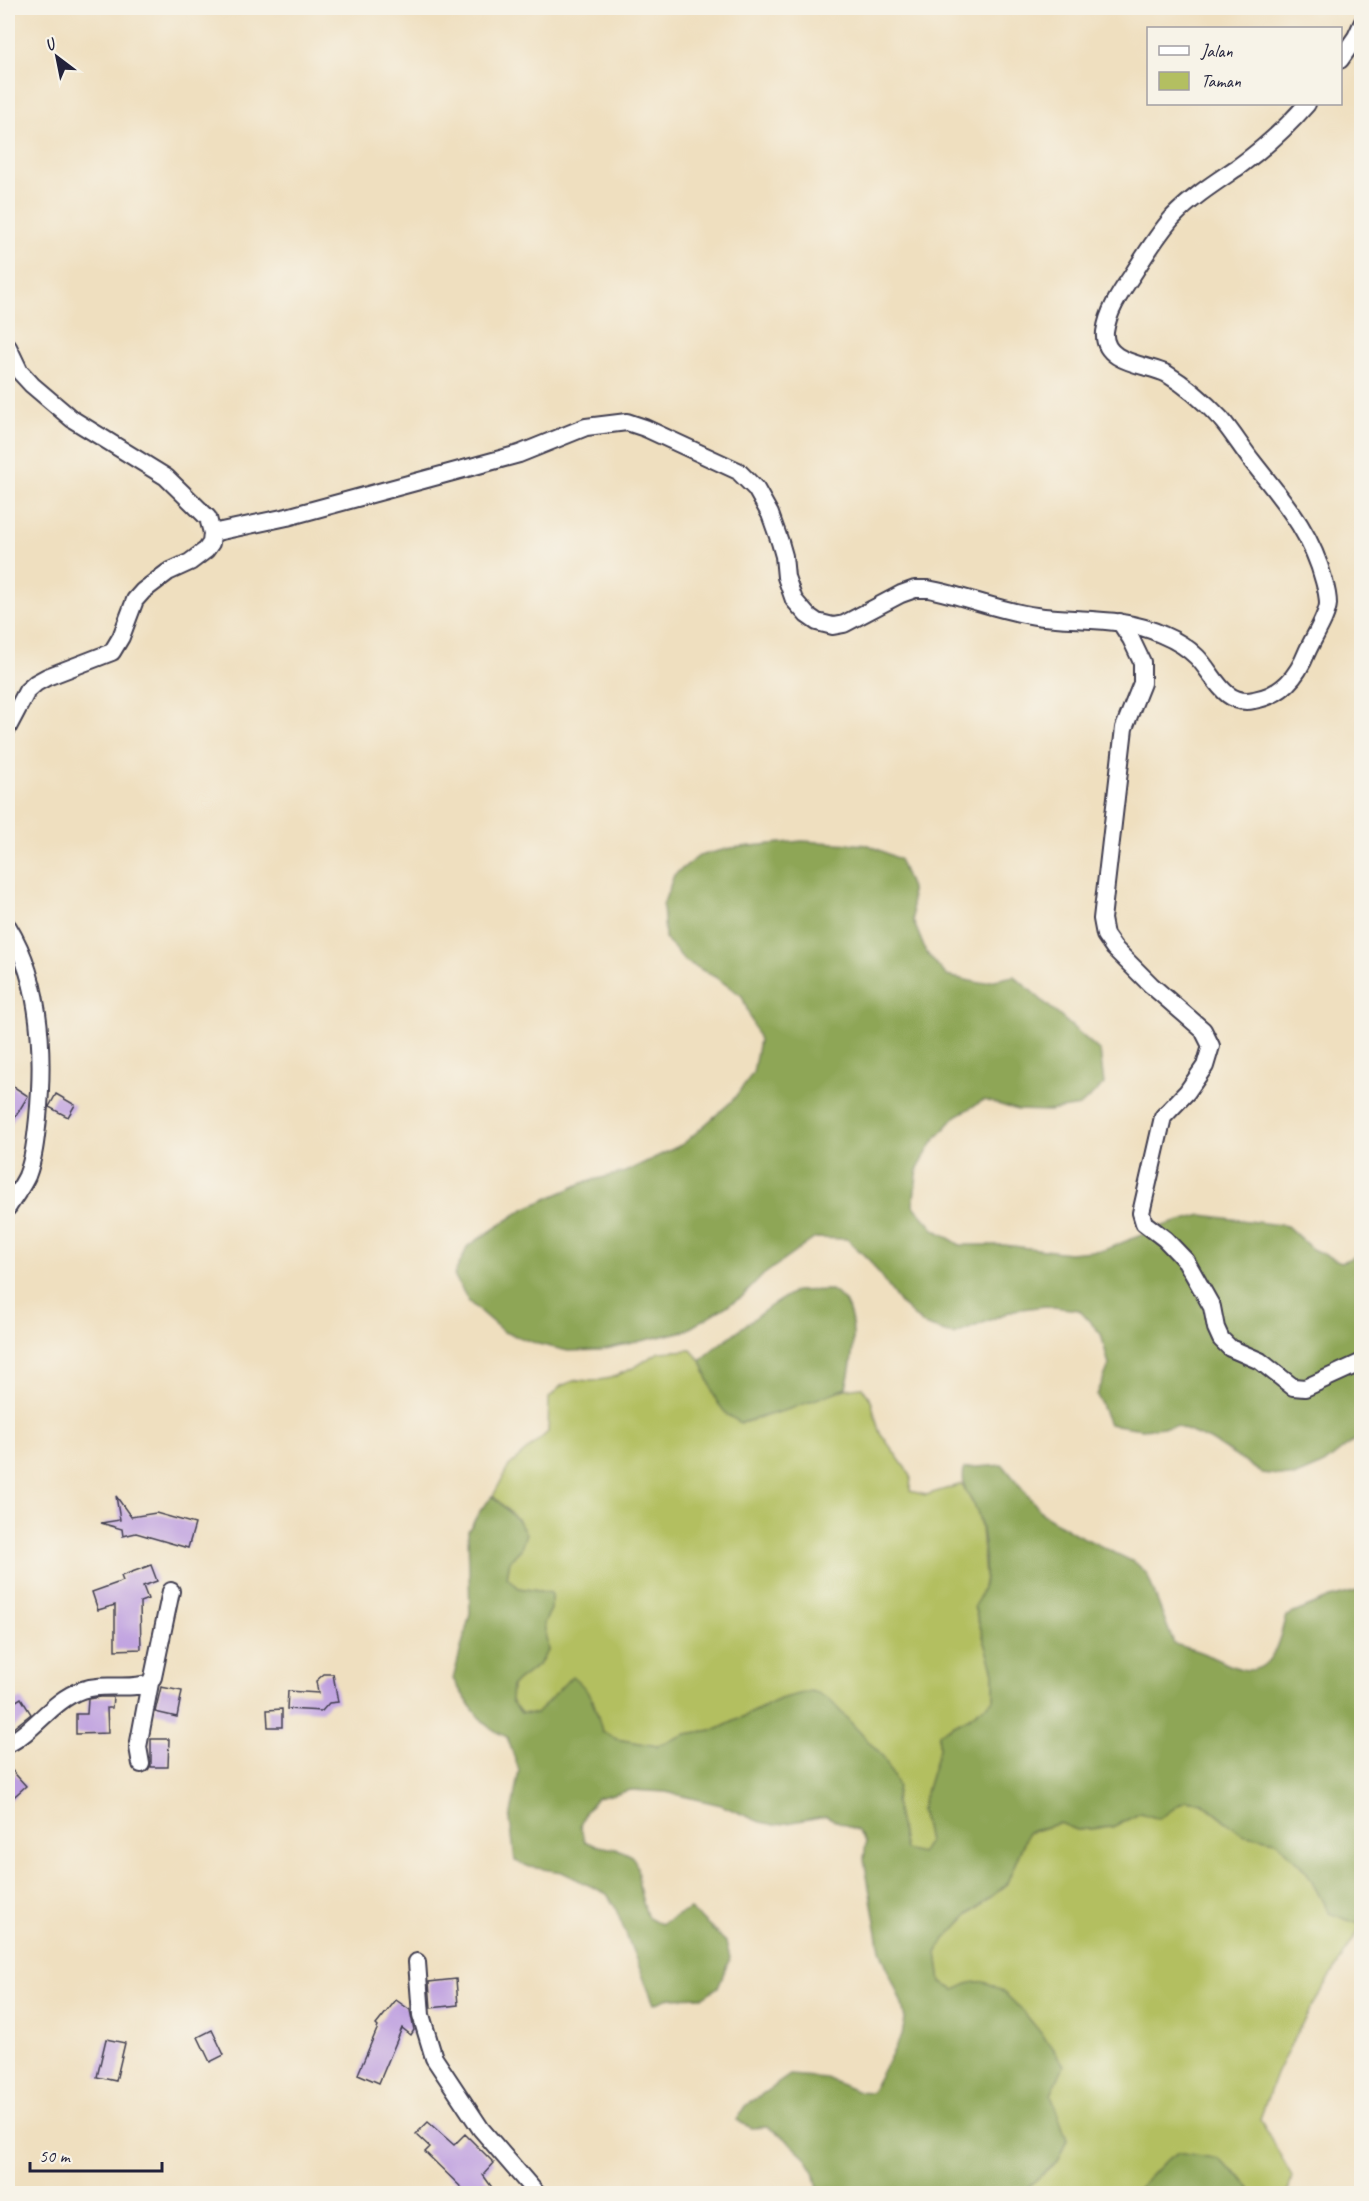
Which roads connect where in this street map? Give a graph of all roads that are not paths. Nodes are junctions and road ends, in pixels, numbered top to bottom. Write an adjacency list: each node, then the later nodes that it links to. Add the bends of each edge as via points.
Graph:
1 (1362, 24): 2 (street)
2 (1342, 58)
3 (1306, 105): 6 (street, via 1266,145 1173,217 1109,313 1105,340 1111,351 1124,360 1164,372 1191,390 1222,421 1308,536 1327,595 1326,611 1290,683 1269,695 1240,702 1218,686 1188,650 1162,634)
4 (8, 347): 5 (street, via 20,372 32,385 72,419 166,477 208,518)
5 (213, 533): 6 (street, via 287,517 519,454 586,427 627,422 738,471 756,489 780,542 794,600 817,622 844,624 902,594 928,589 1035,616); 7 (street, via 206,550 168,572 135,600 112,652 36,683 27,691)
6 (1120, 622): 10 (street, via 1142,662 1142,683 1124,728 1102,919 1105,935 1136,970 1203,1030 1211,1046 1205,1066 1163,1116 1142,1205 1144,1223 1186,1261 1212,1307 1221,1339 1230,1347 1260,1360 1293,1387 1305,1388)
7 (8, 727)
8 (8, 927): 9 (street, via 29,977 41,1059 32,1159)
9 (8, 1207)
10 (1362, 1362)
11 (171, 1591): 12 (street)
12 (150, 1683): 13 (street, via 80,1690); 14 (street, via 138,1747)
13 (8, 1744)
14 (141, 1764)
15 (417, 1962): 16 (street, via 421,2015 434,2058 481,2129)
16 (537, 2193)

